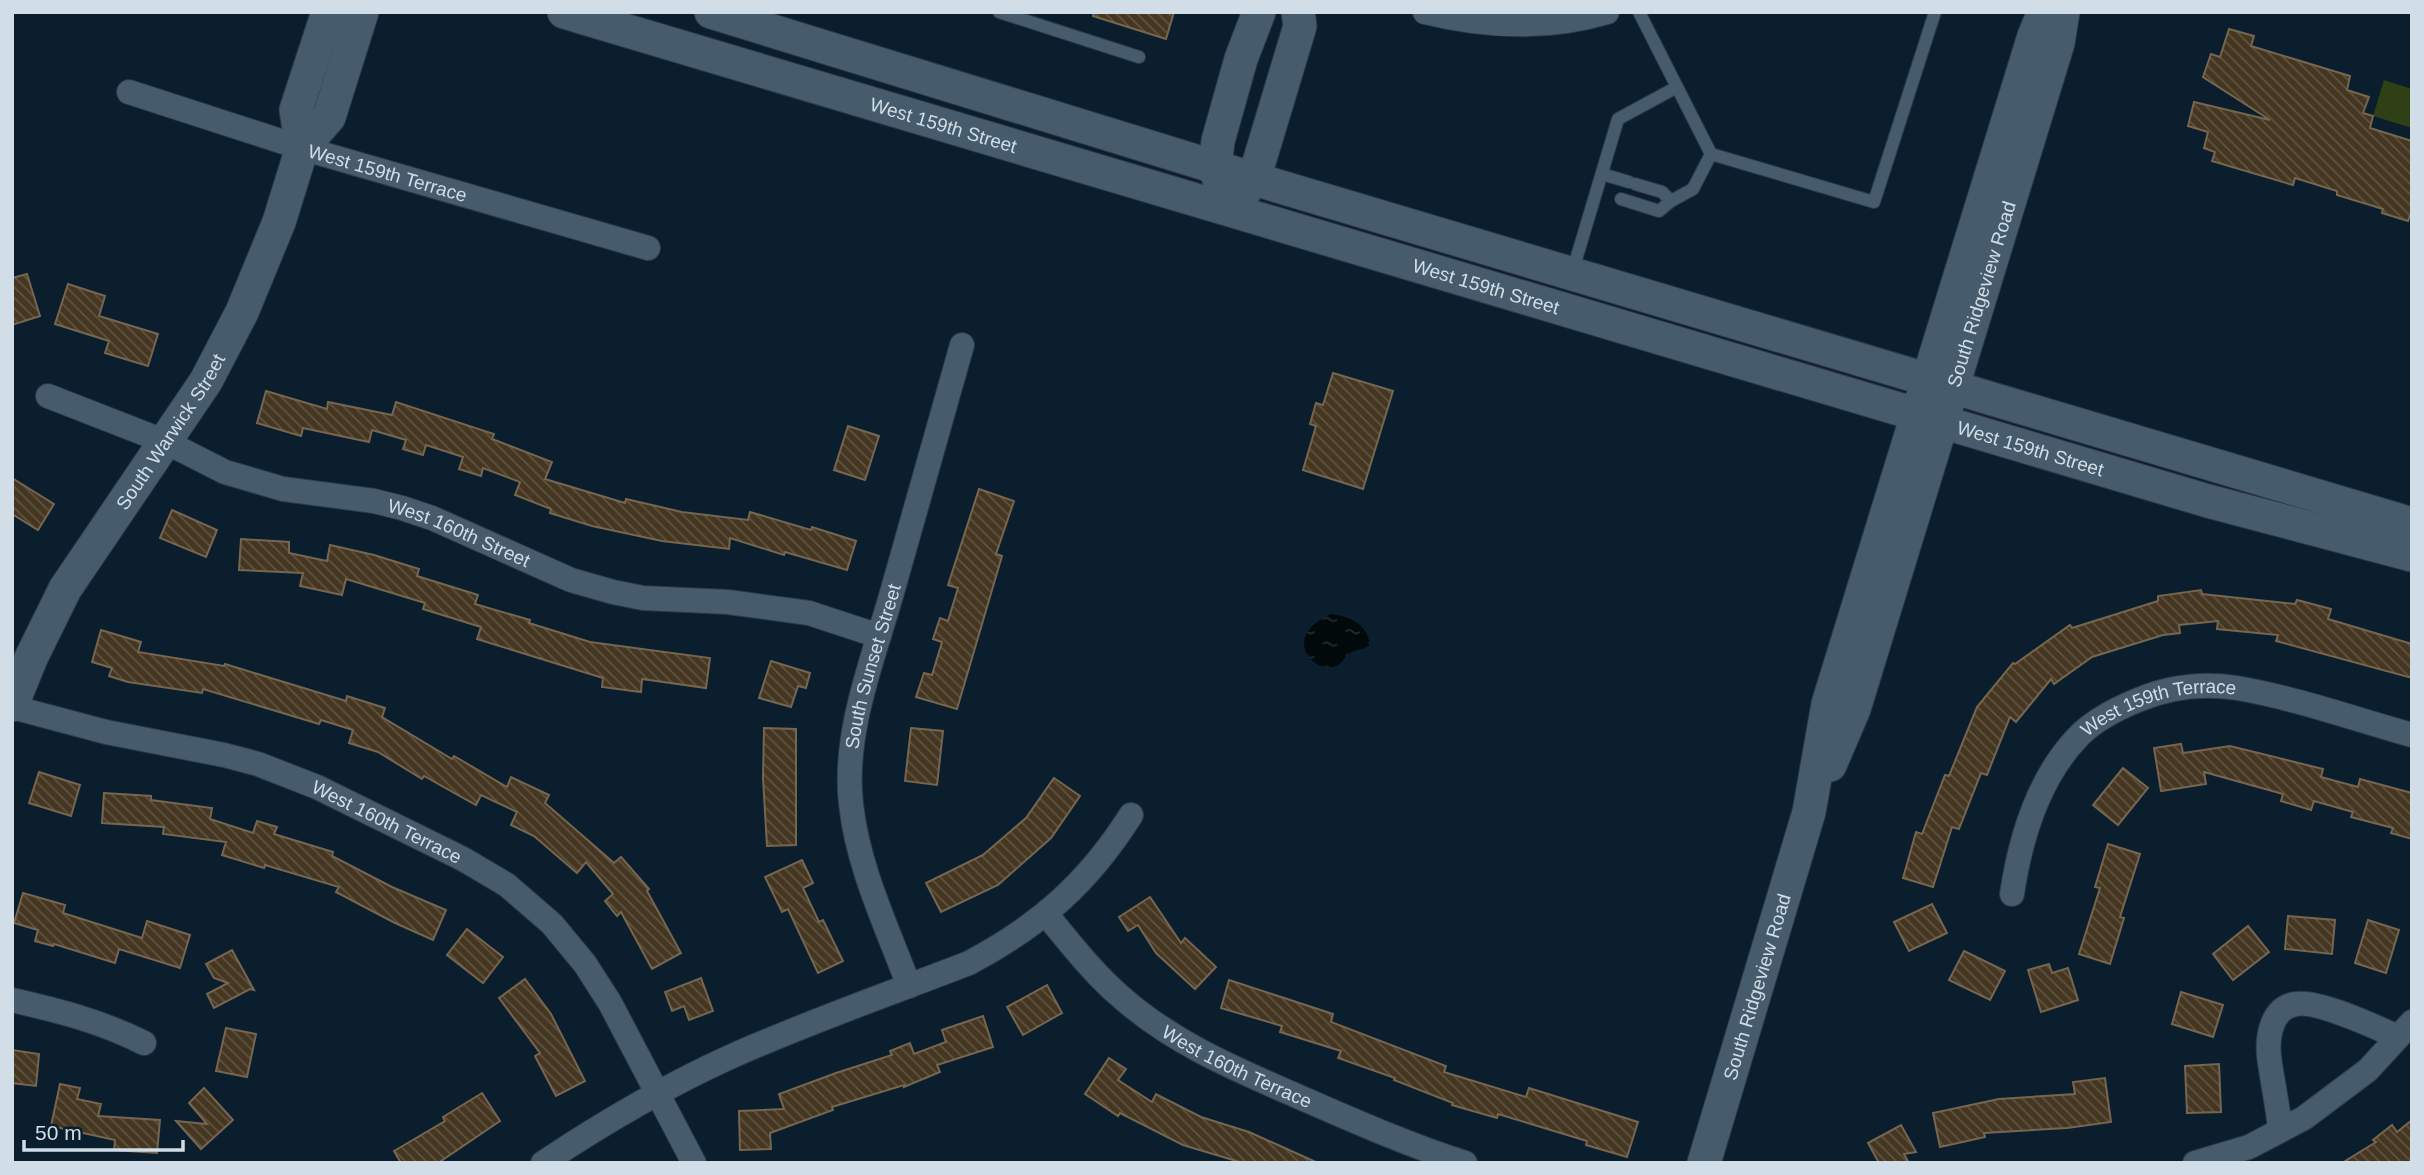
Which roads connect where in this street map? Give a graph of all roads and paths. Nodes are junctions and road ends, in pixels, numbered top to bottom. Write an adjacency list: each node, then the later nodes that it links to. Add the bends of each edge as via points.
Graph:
1 (328, 12): 18 (main road, South Warwick Street, via 296,110)
2 (362, 12): 18 (main road, South Warwick Street, via 329,117)
3 (564, 12): 25 (main road, West 159th Street)
4 (711, 12): 20 (main road, West 159th Street)
5 (999, 12): 14 (lane)
6 (1259, 12): 20 (main road, via 1241,59)
7 (1298, 12): 22 (main road, via 1300,26)
8 (1425, 12): 9 (street, via 1499,25 1579,21)
9 (1607, 12)
10 (1639, 12): 16 (lane)
11 (1935, 12): 19 (lane, via 1874,202)
12 (2045, 12): 29 (main road, South Ridgeview Road, via 2034,36)
13 (2063, 12): 29 (main road, South Ridgeview Road, via 2058,43)
14 (1032, 17): 15 (lane)
15 (1139, 57)
16 (1677, 87): 19 (lane); 21 (lane, via 1618,119)
17 (129, 92): 18 (street, West 159th Terrace)
18 (302, 148): 26 (street, West 159th Terrace); 32 (main road, South Warwick Street, via 279,222 242,312 206,381)
19 (1711, 154): 24 (lane, via 1693,190)
20 (1215, 167): 22 (main road, West 159th Street); 25 (main road)
21 (1602, 174): 23 (lane); 24 (lane, via 1662,192)
22 (1254, 179): 25 (main road); 27 (main road, West 159th Street)
23 (1597, 192): 24 (lane, via 1659,211); 27 (lane)
24 (1671, 201)
25 (1229, 211): 31 (main road, West 159th Street)
26 (648, 248)
27 (1572, 274): 29 (main road, West 159th Street)
28 (962, 345): 35 (street, South Sunset Street)
29 (1940, 384): 31 (main road, South Ridgeview Road); 33 (main road, West 159th Street)
30 (48, 396): 32 (street, West 160th Street)
31 (1930, 418): 34 (main road, West 159th Street, via 2208,501); 50 (main road, South Ridgeview Road, via 1854,709 1809,812)
32 (166, 442): 35 (street, West 160th Street, via 262,485 374,501 432,518 571,580 612,592 809,613); 36 (main road, South Warwick Street, via 65,589)
33 (2412, 524)
34 (2412, 555)
35 (879, 636): 41 (street, South Sunset Street, via 855,730 849,767 851,802 864,867)
36 (12, 706): 45 (street, West 160th Terrace, via 106,732 258,764 317,787 463,859 528,902 578,954 610,1003)
37 (2412, 735): 39 (street, West 159th Terrace, via 2236,688 2196,686 2157,692 2101,718 2077,737 2056,764 2024,840)
38 (1131, 815): 40 (street, via 1090,872)
39 (2012, 894)
40 (1046, 914): 41 (street, via 1005,944); 49 (street, West 160th Terrace, via 1121,998 1187,1045 1344,1117)
41 (909, 986): 45 (street, via 731,1057)
42 (12, 1000): 44 (street, via 111,1026)
43 (2405, 1029): 46 (street, via 2368,1069 2304,1118); 46 (street, via 2311,1005 2295,1003 2281,1010 2273,1020 2269,1046)
44 (144, 1043)
45 (657, 1093): 47 (street); 48 (street, West 160th Terrace)
46 (2280, 1130): 51 (street, via 2249,1147)
47 (543, 1163)
48 (694, 1163)
49 (1465, 1163)
50 (1704, 1163)
51 (2195, 1163)

